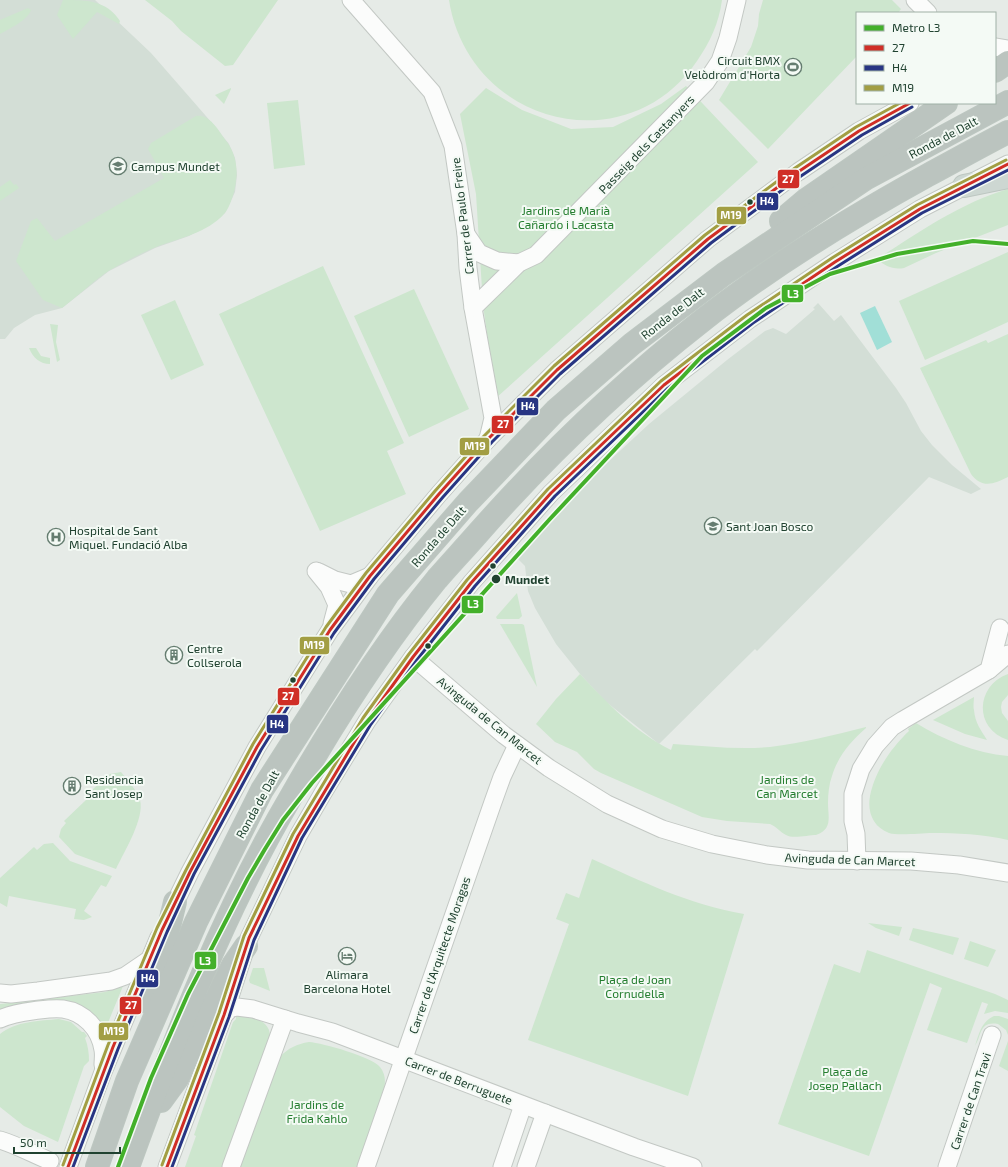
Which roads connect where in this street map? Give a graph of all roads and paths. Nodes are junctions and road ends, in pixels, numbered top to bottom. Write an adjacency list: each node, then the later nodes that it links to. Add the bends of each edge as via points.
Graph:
1 (351, 0): 17 (street, Carrer de Paulo Freire, via 432,92 453,146)
2 (737, 0): 18 (street, Passeig dels Castanyers, via 720,61 706,82 536,255)
3 (915, 0): 4 (street)
4 (927, 12)
5 (996, 47): 6 (street)
6 (1008, 49)
7 (1008, 62): 8 (street); 9 (highway)
8 (996, 66)
9 (996, 70)
10 (1008, 102): 19 (highway, Ronda de Dalt, via 865,179)
11 (908, 104): 21 (street, via 859,132 798,172 708,238 557,370)
12 (945, 104): 19 (highway, via 807,199)
13 (1008, 132): 45 (highway, Ronda de Dalt, via 888,197 829,233 704,319 648,364 580,425 516,491 438,579 391,639 339,716 290,798 236,900 186,1013)
14 (1008, 164): 16 (street)
15 (1008, 177): 16 (main road)
16 (964, 186): 26 (street, via 920,209 822,270 750,319 664,385 551,493 471,583)
17 (466, 234): 18 (street, via 479,253 497,261); 20 (street, Carrer de Paulo Freire)
18 (519, 263): 20 (street, Passeig dels Castanyers)
19 (717, 279): 41 (highway, Ronda de Dalt, via 632,344 556,410 468,502 388,594 262,790 196,922)
20 (473, 308): 21 (street, Carrer de Paulo Freire, via 492,418)
21 (488, 439): 22 (street)
22 (370, 576): 23 (street); 23 (street, via 352,584 334,580 316,571 329,587 337,605)
23 (330, 630): 31 (street, via 257,747)
24 (1006, 630): 27 (street)
25 (1008, 654): 27 (street)
26 (413, 657): 28 (street, Avinguda de Can Marcet); 32 (street, via 367,721 298,836)
27 (989, 670): 29 (street, via 903,720 875,746 861,769 853,794 852,814)
28 (517, 745): 29 (street, Avinguda de Can Marcet, via 607,804 662,828 712,844 767,855 808,860); 39 (street, Carrer de l'Arquitecte Moragas, via 502,777)
29 (857, 861): 30 (street, Avinguda de Can Marcet, via 911,861)
30 (1008, 873)
31 (176, 902): 33 (street); 41 (highway)
32 (246, 946): 35 (street); 45 (highway, via 233,965 176,1079)
33 (150, 959): 34 (street, via 125,976 112,981); 40 (street)
34 (4, 995)
35 (224, 1015): 37 (street, Carrer de Berruguete, via 237,1007); 51 (street)
36 (0, 1019): 40 (street, via 16,1013 52,1009 62,1009 81,1015 88,1020 99,1036 103,1049)
37 (285, 1019): 39 (street, Carrer de Berruguete, via 332,1032); 52 (street)
38 (992, 1035): 57 (street, Carrer de Can Travi)
39 (403, 1059): 42 (street, Carrer de Berruguete); 53 (street, Carrer de l'Arquitecte Moragas)
40 (103, 1072): 48 (street)
41 (127, 1080): 49 (highway, Ronda de Dalt)
42 (523, 1105): 43 (street, Carrer de Berruguete); 54 (street)
43 (545, 1113): 55 (street); 56 (street, Carrer de Berruguete)
44 (0, 1128): 46 (street)
45 (142, 1128): 50 (highway, Ronda de Dalt)
46 (7, 1142): 47 (street)
47 (50, 1161)
48 (68, 1167)
49 (97, 1167)
50 (128, 1167)
51 (167, 1167)
52 (231, 1167)
53 (366, 1167)
54 (502, 1167)
55 (526, 1167)
56 (693, 1167)
57 (947, 1167)

